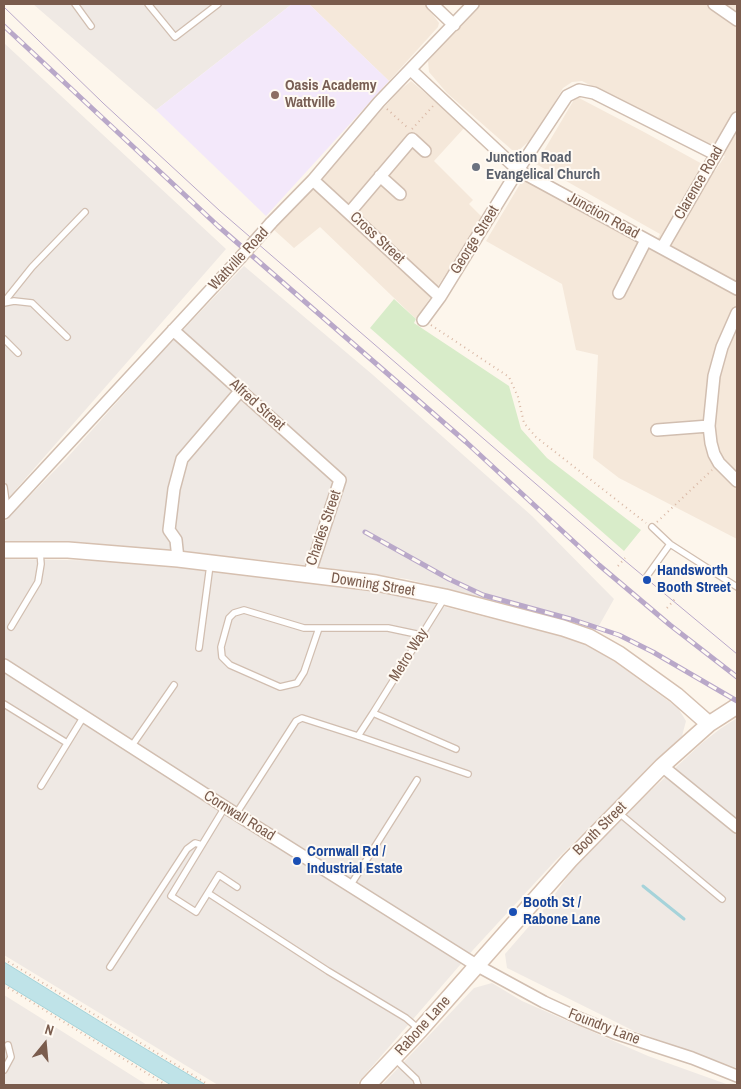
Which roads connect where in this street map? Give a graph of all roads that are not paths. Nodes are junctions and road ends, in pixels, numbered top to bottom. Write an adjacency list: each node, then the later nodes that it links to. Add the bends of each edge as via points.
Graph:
1 (75, 4): 9 (lane)
2 (148, 4): 3 (lane, via 175,37)
3 (218, 4)
4 (432, 4): 8 (street)
5 (473, 4): 8 (street, Wattville Road)
6 (714, 4): 7 (street)
7 (737, 20)
8 (454, 25): 10 (street, Wattville Road)
9 (91, 26)
10 (411, 70): 14 (street, Junction Road); 16 (street, Wattville Road, via 379,102)
11 (737, 118): 13 (street, Clarence Road)
12 (425, 151): 15 (street, via 412,138)
13 (715, 154): 14 (street, George Street, via 594,93 579,90 567,96); 21 (street, Clarence Road)
14 (518, 170): 20 (street, Junction Road); 24 (street, George Street)
15 (380, 176): 17 (street); 19 (street)
16 (313, 180): 19 (street, Cross Street); 28 (street, Wattville Road, bridge)
17 (400, 194)
18 (85, 212): 25 (lane, via 32,267)
19 (350, 212): 24 (street, Cross Street)
20 (646, 240): 21 (street, Junction Road); 23 (street)
21 (662, 248): 22 (street, Junction Road)
22 (737, 289)
23 (619, 293)
24 (440, 297): 27 (street, George Street)
25 (4, 302): 29 (lane, via 32,303)
26 (737, 313): 33 (street, via 714,376)
27 (423, 320)
28 (173, 330): 32 (street, Alfred Street); 38 (street, Wattville Road)
29 (67, 338)
30 (4, 339): 31 (lane)
31 (18, 353)
32 (241, 390): 35 (street, Alfred Street); 43 (street, via 182,459 169,530 176,540)
33 (709, 426): 34 (street); 36 (street, via 711,443 719,463)
34 (657, 430)
35 (340, 480): 45 (street, Charles Street)
36 (737, 480)
37 (4, 487): 38 (lane)
38 (6, 511)
39 (652, 527): 40 (lane)
40 (670, 544): 46 (lane); 47 (lane)
41 (4, 550): 42 (street, Downing Street)
42 (40, 550): 43 (street, Downing Street); 49 (lane, via 38,582)
43 (178, 559): 44 (street, Downing Street)
44 (210, 563): 45 (street, Downing Street); 52 (lane)
45 (309, 575): 48 (street, Downing Street, via 376,583)
46 (647, 576)
47 (737, 587)
48 (445, 597): 51 (lane, Metro Way); 59 (street, Downing Street, via 502,616 563,628 596,640 662,685)
49 (12, 627)
50 (319, 628): 50 (lane, via 297,683 280,686 230,665 222,658 221,647 229,618 234,613 244,610 304,628); 51 (lane, via 388,628)
51 (421, 635): 57 (lane, Metro Way)
52 (199, 648)
53 (4, 664): 58 (street, Cornwall Road)
54 (174, 685): 62 (lane)
55 (4, 704): 61 (lane)
56 (737, 706): 59 (street, Booth Street)
57 (373, 713): 60 (lane, Metro Way); 63 (lane)
58 (84, 716): 61 (lane); 62 (street, Cornwall Road)
59 (709, 724): 64 (street, Booth Street)
60 (358, 736): 65 (lane); 70 (lane, via 302,718 296,720)
61 (67, 743): 67 (lane)
62 (131, 747): 68 (street, Cornwall Road)
63 (456, 750)
64 (662, 766): 69 (street, Booth Street); 71 (street)
65 (468, 774)
66 (417, 780): 73 (lane)
67 (41, 786)
68 (225, 807): 70 (street, Cornwall Road); 72 (lane)
69 (617, 812): 76 (lane); 77 (street, Booth Street)
70 (236, 814): 73 (street, Cornwall Road)
71 (737, 827)
72 (202, 845): 75 (lane, via 171,896 196,912); 78 (lane, via 195,843 187,849)
73 (350, 886): 77 (street, Cornwall Road)
74 (237, 887): 75 (lane, via 219,875)
75 (208, 893): 79 (lane)
76 (722, 899)
77 (476, 965): 79 (street, Rabone Lane); 83 (street, Foundry Lane, via 581,1019)
78 (110, 967)
79 (420, 1030): 81 (street, Rabone Lane)
80 (8, 1045): 82 (lane, via 11,1057)
81 (394, 1058): 84 (street, Rabone Lane); 85 (lane)
82 (4, 1070)
83 (737, 1076)
84 (368, 1085)
85 (418, 1085)

